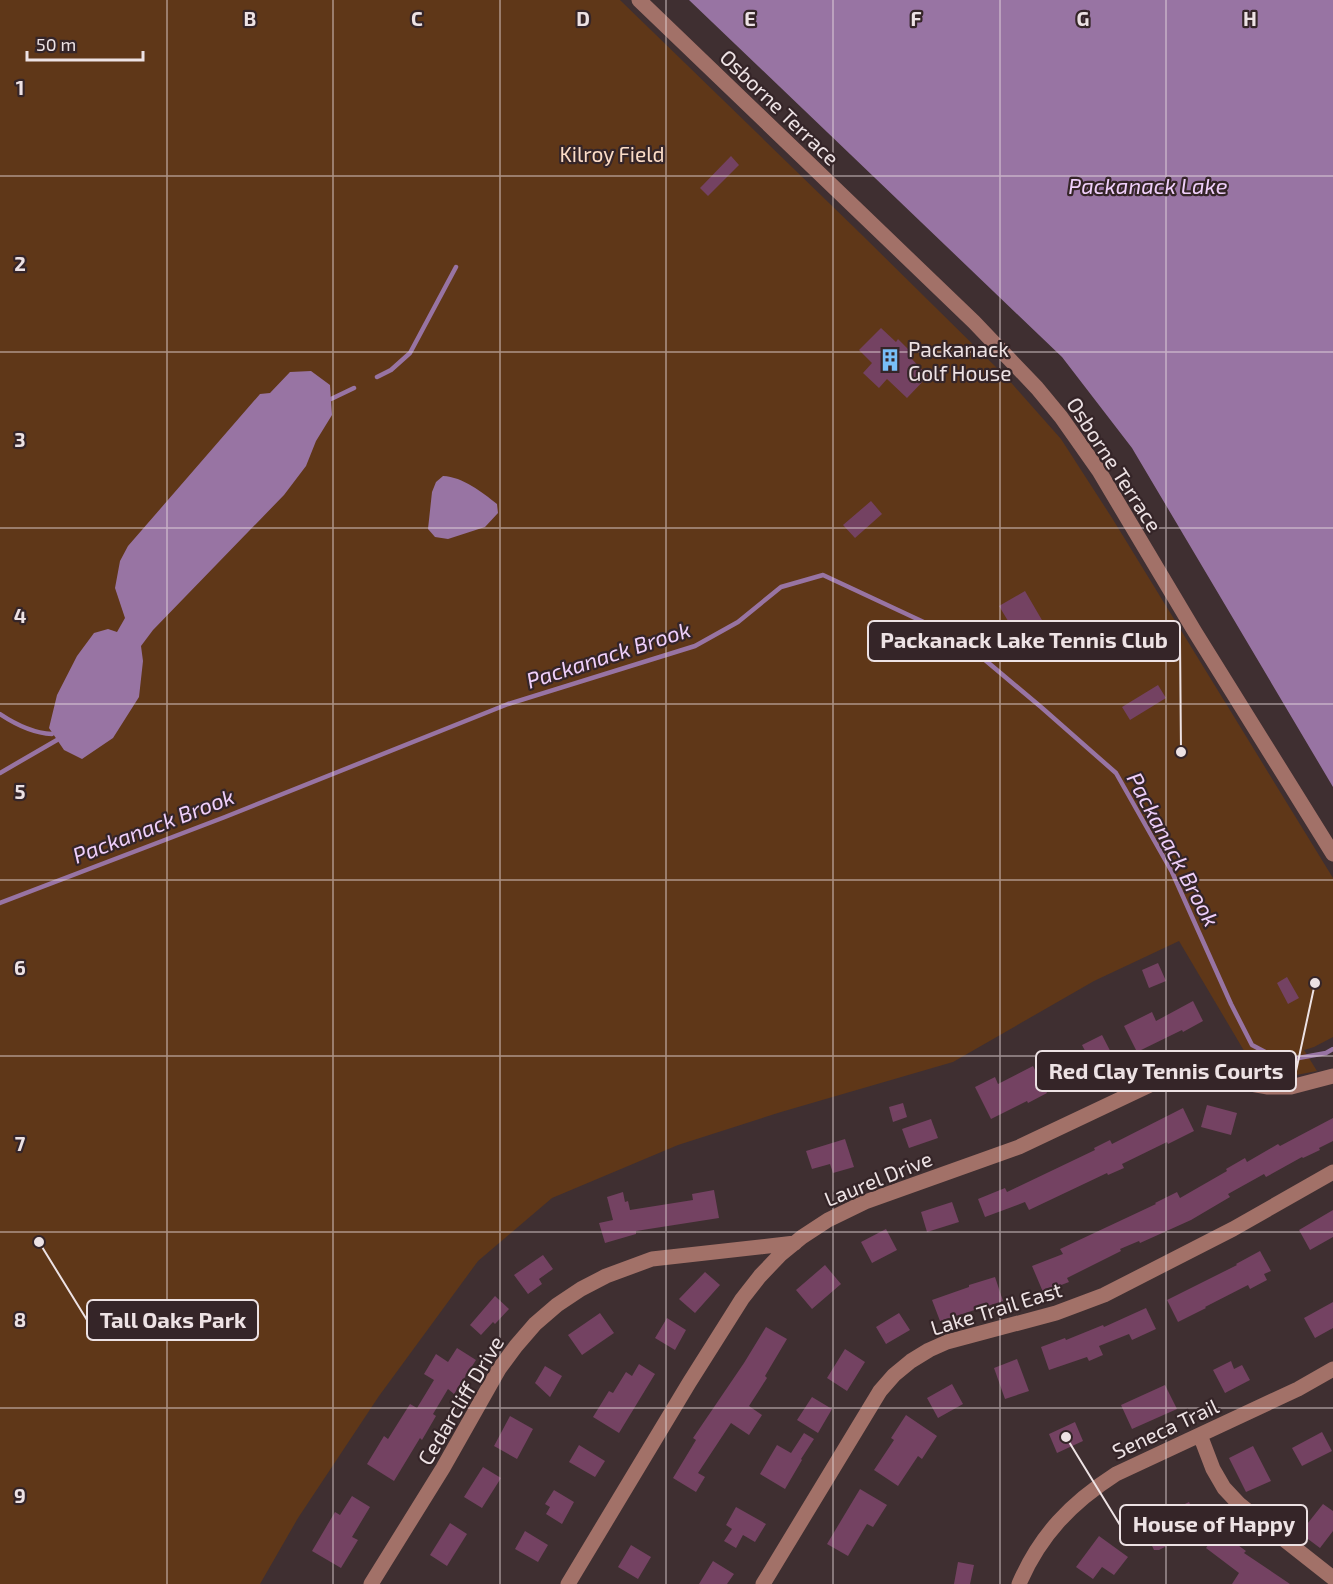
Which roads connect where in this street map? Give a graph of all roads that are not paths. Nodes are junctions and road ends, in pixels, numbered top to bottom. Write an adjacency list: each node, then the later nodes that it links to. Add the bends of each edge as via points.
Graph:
1 (639, 0): 2 (street, Osborne Terrace, via 974,322 1061,417 1099,471)
2 (1333, 854)
3 (1333, 1076): 5 (street, Laurel Drive, via 1291,1087 1268,1087 1210,1071 1183,1071 1019,1148 865,1202 828,1220)
4 (1333, 1172): 11 (street, Lake Trail East, via 1104,1295 1056,1313 947,1342 911,1361 880,1391)
5 (795, 1243): 9 (street, Cedarcliff Drive, via 652,1259 606,1276 557,1305 529,1331 499,1369); 10 (street, Laurel Drive, via 759,1276 742,1299)
6 (1333, 1369): 7 (street, Seneca Trail)
7 (1200, 1435): 8 (street, via 1224,1488); 12 (street, Seneca Trail, via 1116,1474 1071,1507 1036,1551)
8 (1333, 1578)
9 (371, 1584)
10 (568, 1584)
11 (763, 1584)
12 (1018, 1584)

